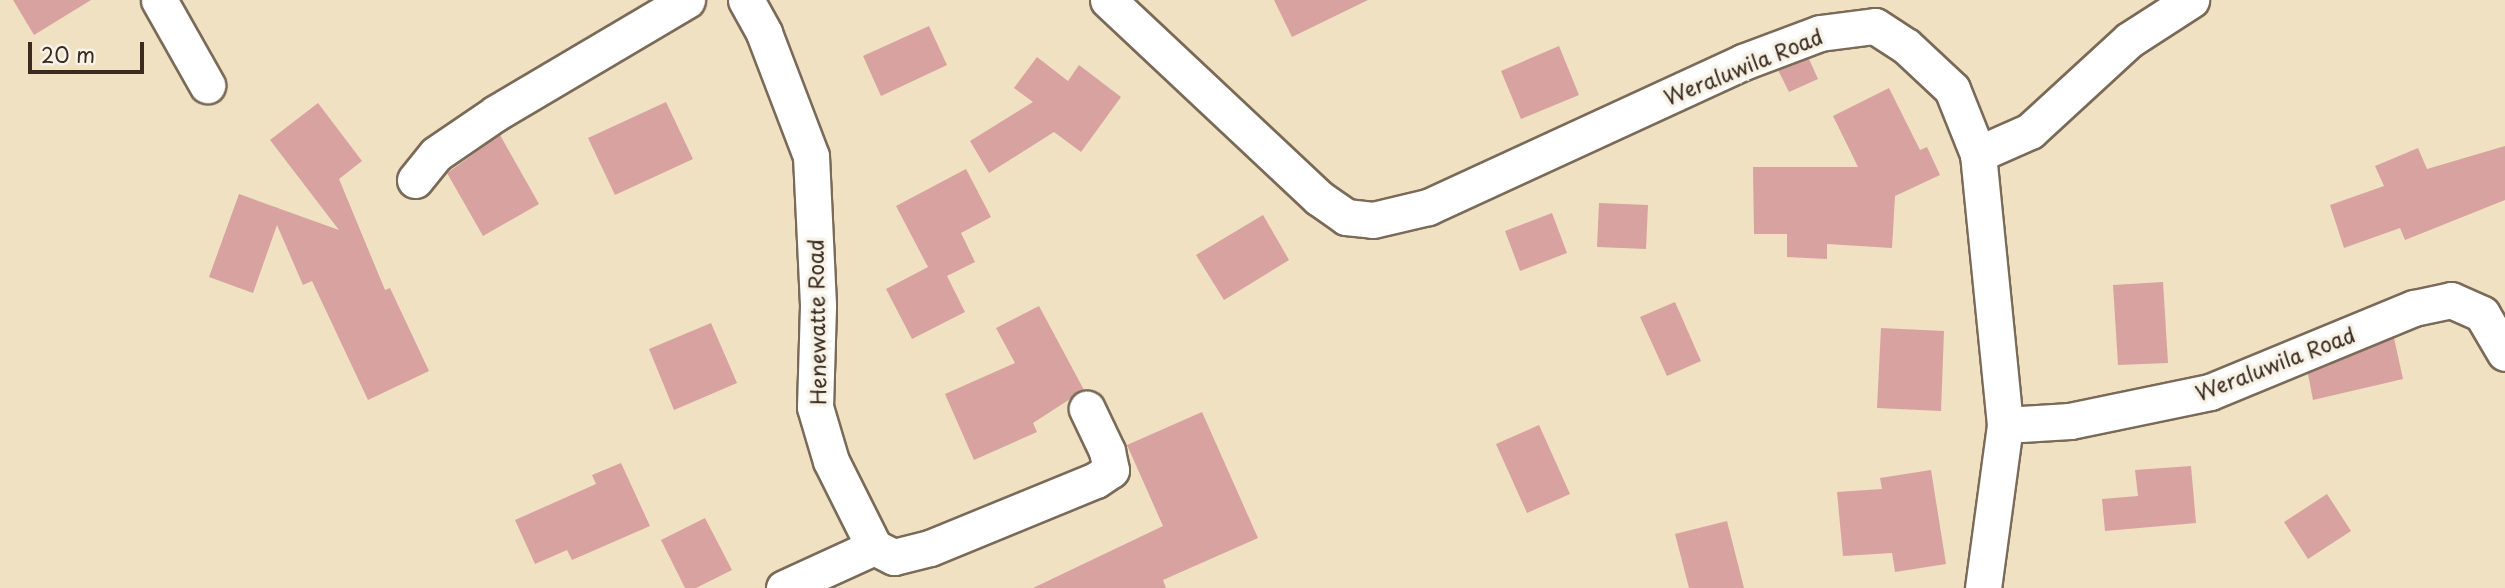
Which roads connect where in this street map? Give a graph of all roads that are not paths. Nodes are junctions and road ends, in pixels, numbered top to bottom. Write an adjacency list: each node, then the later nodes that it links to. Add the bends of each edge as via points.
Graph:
1 (159, 0): 7 (street)
2 (687, 0): 9 (street, via 496,113 436,154)
3 (746, 0): 13 (street, Henewatte Road, via 764,33 811,156 818,306 815,407 831,461)
4 (1108, 0): 6 (street, Weraluwila Road, via 1319,198 1346,217 1373,220 1439,202 1743,62)
5 (2192, 0): 8 (street, via 2130,40 2030,131)
6 (1870, 13): 8 (street, Weraluwila Road, via 1952,89)
7 (207, 85)
8 (1978, 154): 12 (street, Weraluwila Road)
9 (415, 180)
10 (2505, 354): 12 (street, Weraluwila Road, via 2482,314 2451,300 2414,308 2210,393 2070,421)
11 (1087, 409): 13 (street, via 1111,470 1096,480 930,548 894,557)
12 (2005, 425): 15 (street)
13 (874, 547): 14 (street)
14 (784, 588)
15 (1983, 588)

